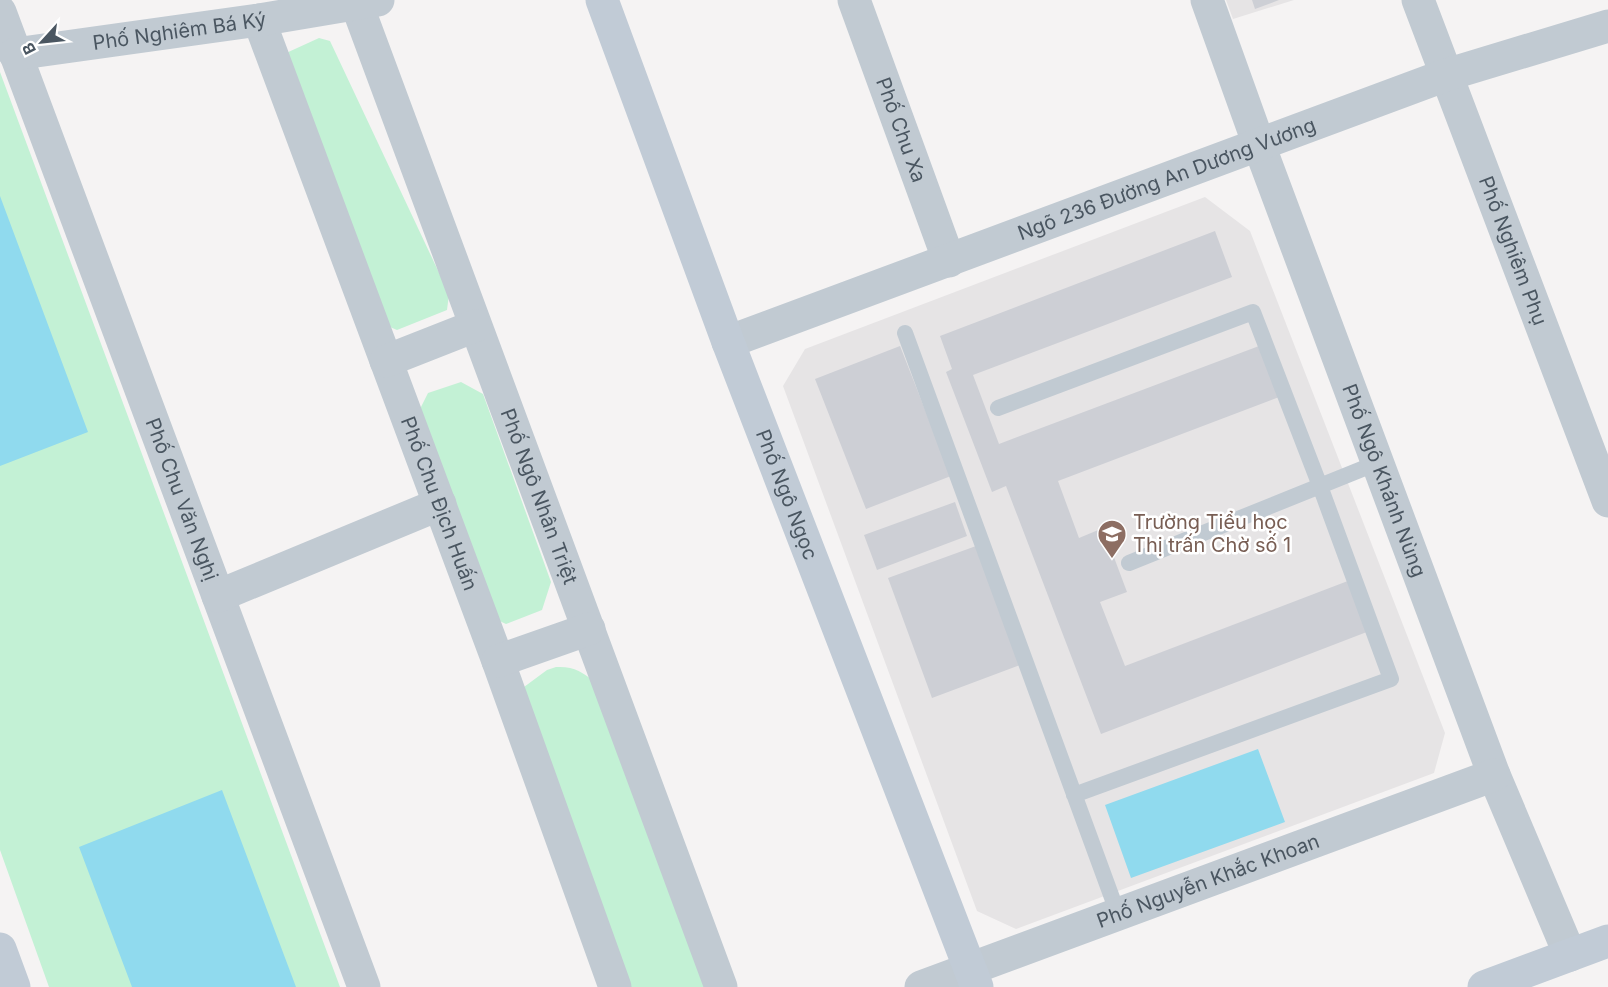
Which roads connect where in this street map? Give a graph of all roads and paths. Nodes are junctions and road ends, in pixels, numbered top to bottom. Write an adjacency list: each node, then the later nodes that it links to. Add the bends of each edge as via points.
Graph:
1 (602, 0): 15 (street, Phố Ngô Ngọc)
2 (854, 0): 12 (street, Phố Chu Xa)
3 (1207, 0): 11 (street, Phố Ngô Khánh Nùng)
4 (1418, 0): 10 (street, Phố Nghiêm Phụ)
5 (368, 2): 7 (street, Phố Nghiêm Bá Ký); 13 (street, Phố Ngô Nhân Triệt)
6 (0, 12): 9 (street, Phố Chu Văn Nghị)
7 (259, 20): 9 (street, Phố Nghiêm Bá Ký); 16 (street, Phố Chu Địch Huấn)
8 (1608, 27): 10 (street, Ngõ 236 Đường An Dương Vương)
9 (15, 54): 23 (street, Phố Chu Văn Nghị)
10 (1446, 75): 11 (street, Ngõ 236 Đường An Dương Vương); 20 (street, Phố Nghiêm Phụ)
11 (1259, 145): 12 (street, Ngõ 236 Đường An Dương Vương); 18 (street, Phố Ngô Khánh Nùng)
12 (949, 261): 15 (street, Ngõ 236 Đường An Dương Vương)
13 (475, 326): 16 (street); 24 (street, Phố Ngô Nhân Triệt)
14 (905, 333): 27 (lane)
15 (728, 342): 32 (street, Phố Ngô Ngọc)
16 (386, 361): 21 (street, Phố Chu Địch Huấn)
17 (998, 408): 19 (lane, via 1253,312)
18 (1377, 463): 19 (lane); 26 (street, Phố Ngô Khánh Nùng)
19 (1320, 486): 22 (lane); 27 (lane, via 1391,679)
20 (1608, 501)
21 (440, 504): 23 (street); 25 (street, Phố Chu Địch Huấn)
22 (1129, 563)
23 (218, 596): 34 (street, Phố Chu Văn Nghị)
24 (589, 629): 25 (street); 36 (street, Phố Ngô Nhân Triệt)
25 (498, 661): 35 (street, Phố Chu Địch Huấn)
26 (1494, 775): 28 (street, Phố Nguyễn Khắc Khoan); 31 (street, Phố Ngô Khánh Nùng)
27 (1074, 795): 28 (lane)
28 (1118, 914): 32 (street, Phố Nguyễn Khắc Khoan)
29 (1608, 941): 31 (street)
30 (0, 949): 33 (street)
31 (1570, 955): 38 (street)
32 (973, 978): 37 (street, Phố Nguyễn Khắc Khoan)
33 (14, 987)
34 (364, 987)
35 (615, 987)
36 (722, 987)
37 (921, 987)
38 (1484, 987)

